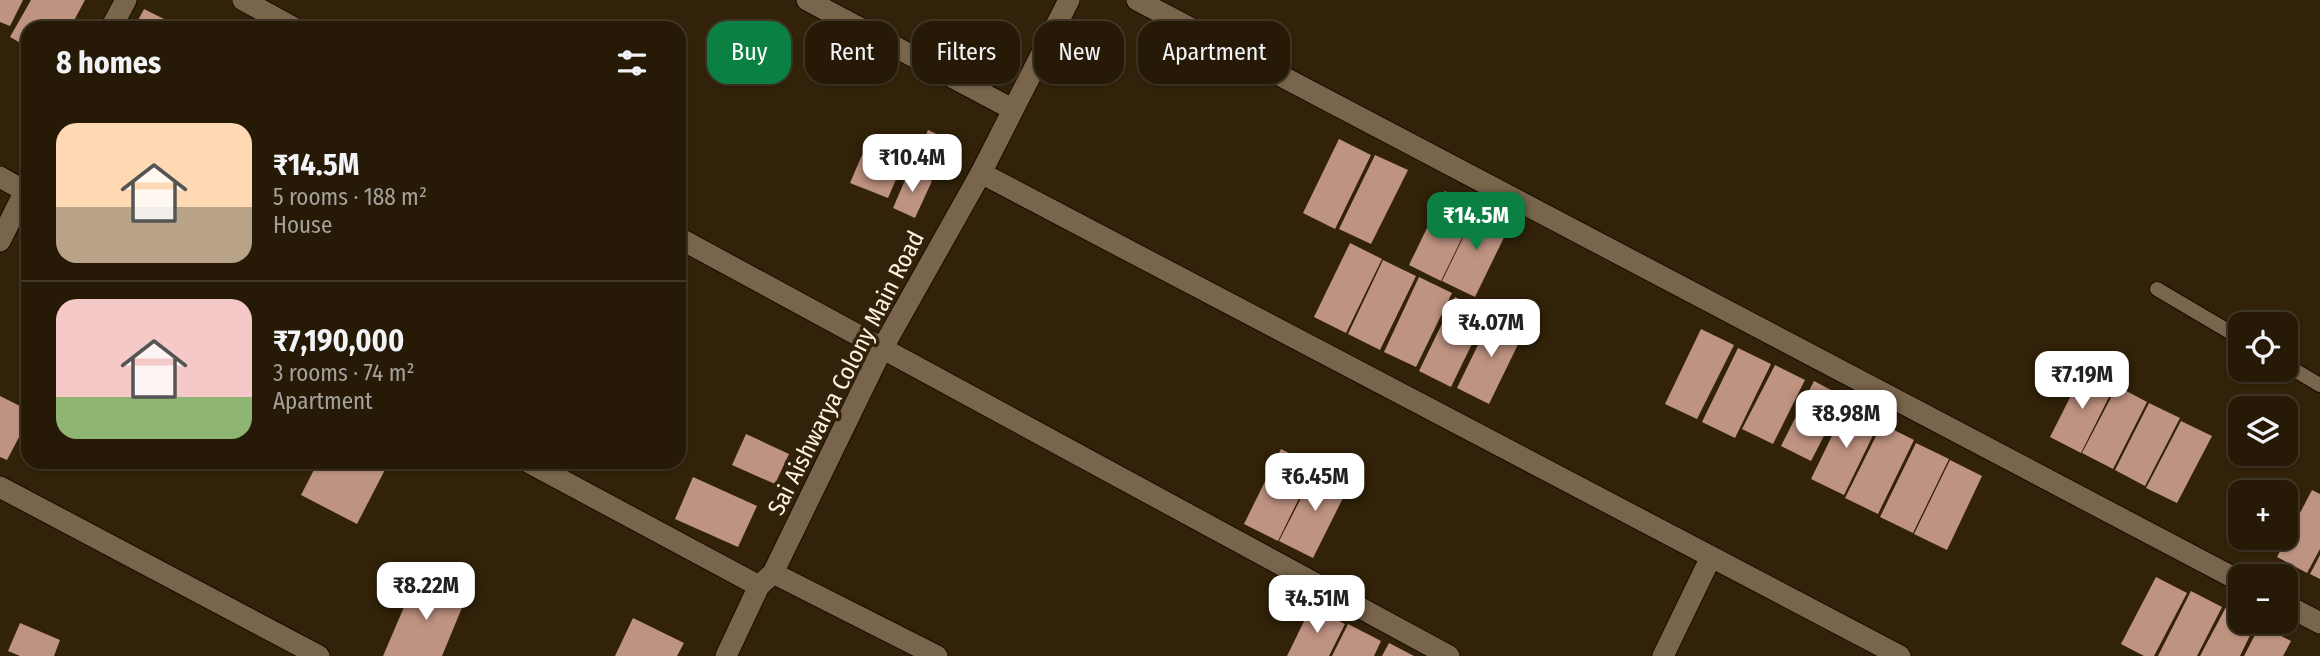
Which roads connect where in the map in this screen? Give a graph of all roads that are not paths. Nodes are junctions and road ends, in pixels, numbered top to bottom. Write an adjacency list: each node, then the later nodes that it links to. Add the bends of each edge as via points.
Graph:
1 (126, 0): 6 (street)
2 (243, 0): 7 (street)
3 (807, 0): 8 (street)
4 (1069, 0): 8 (street, Sai Aishwarya Colony Main Road)
5 (1137, 0): 23 (street)
6 (115, 21)
7 (281, 21)
8 (1012, 109): 9 (street, Sai Aishwarya Colony Main Road)
9 (981, 173): 17 (street, Sai Aishwarya Colony Main Road); 22 (street)
10 (0, 177): 11 (street)
11 (21, 187)
12 (21, 201): 13 (street)
13 (0, 241)
14 (686, 242): 17 (street)
15 (2157, 289): 16 (lane)
16 (2228, 331)
17 (882, 349): 24 (street, Sai Aishwarya Colony Main Road); 30 (street)
18 (2298, 372): 19 (lane)
19 (2320, 385)
20 (542, 469): 24 (street)
21 (0, 487): 27 (street)
22 (1711, 557): 31 (street); 32 (street)
23 (2228, 575)
24 (766, 580): 28 (street, Sai Aishwarya Colony Main Road); 29 (street)
25 (2298, 611): 26 (street)
26 (2320, 623)
27 (319, 656)
28 (726, 656)
29 (937, 656)
30 (1449, 656)
31 (1663, 656)
32 (1900, 656)

